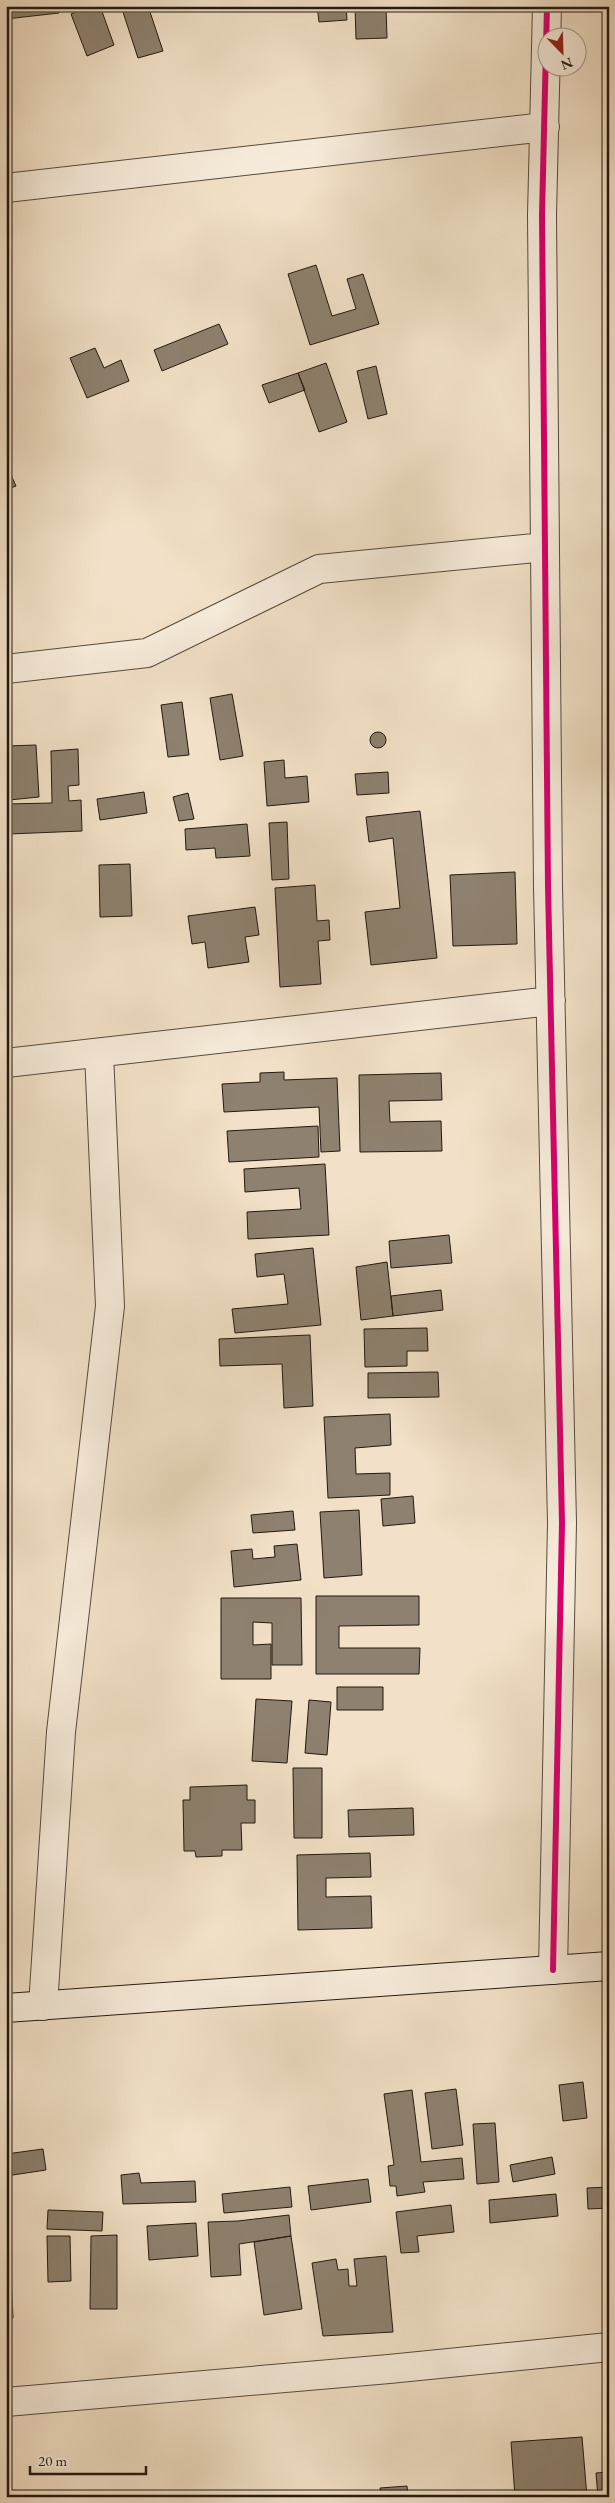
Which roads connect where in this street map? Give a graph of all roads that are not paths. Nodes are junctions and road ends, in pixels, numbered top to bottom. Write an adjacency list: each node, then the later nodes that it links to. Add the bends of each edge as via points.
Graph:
1 (547, 6): 2 (street)
2 (544, 127): 3 (street); 4 (street)
3 (6, 188)
4 (545, 547): 5 (street, via 319,568 147,653); 6 (street)
5 (6, 669)
6 (551, 1001): 7 (street); 10 (street, via 562,1523)
7 (99, 1052): 8 (street); 11 (street, via 110,1306 61,1732)
8 (6, 1063)
9 (609, 1966): 10 (street)
10 (553, 1970): 11 (street)
11 (43, 2006): 12 (street)
12 (6, 2008)
13 (609, 2346): 14 (street)
14 (6, 2402)

